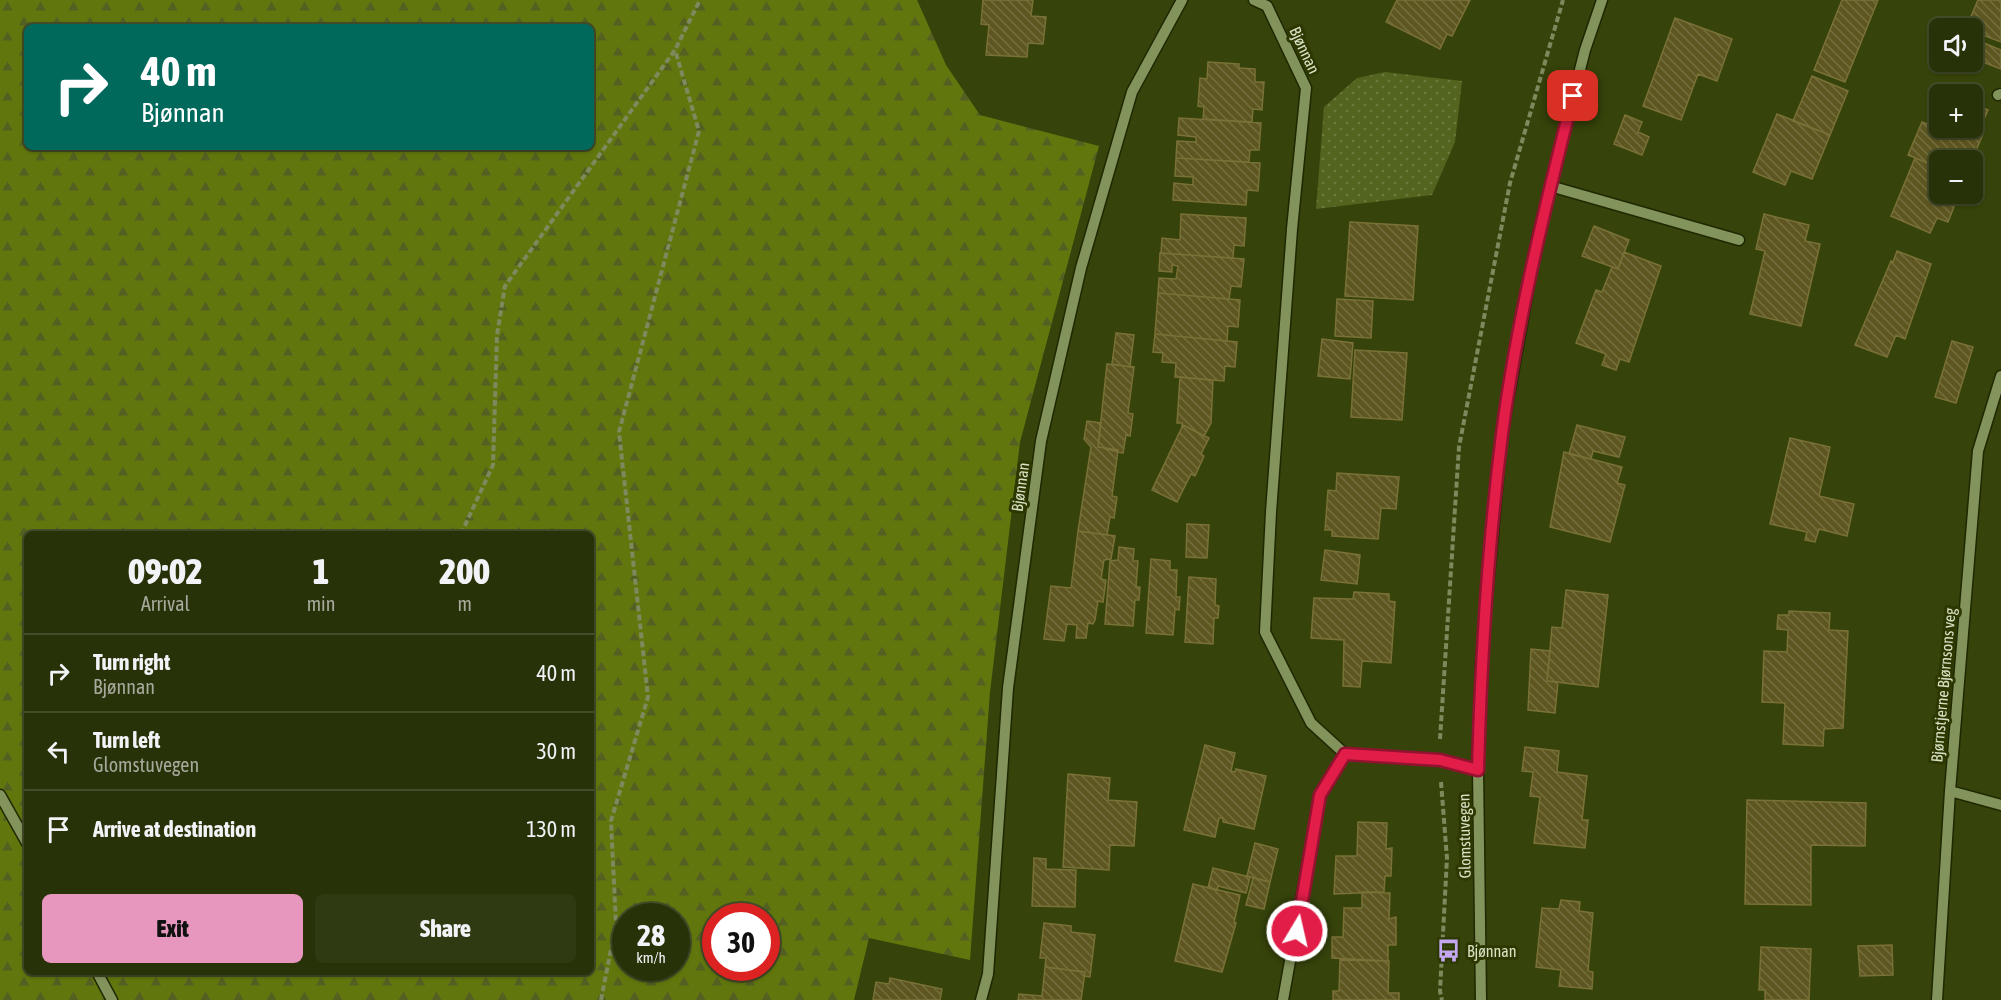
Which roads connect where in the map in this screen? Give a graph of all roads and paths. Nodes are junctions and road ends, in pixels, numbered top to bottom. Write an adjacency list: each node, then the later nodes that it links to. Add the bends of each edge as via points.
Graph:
1 (700, 0): 5 (path)
2 (1182, 0): 19 (street, Bjønnan, via 1132,92 1081,268 1041,441 1008,688 988,974)
3 (1254, 0): 10 (street, Bjønnan, via 1268,6 1306,88 1292,230 1265,632 1311,723)
4 (1602, 0): 6 (street, Glomstuvegen)
5 (675, 50): 9 (path, via 505,286 497,335 493,465); 18 (path, via 699,132 619,432 648,697 610,820 616,924)
6 (1550, 186): 7 (street); 11 (street, Glomstuvegen, via 1502,434 1481,663)
7 (1739, 240)
8 (2001, 376): 12 (street, Bjørnstjerne Bjørnsons veg, via 1978,451)
9 (462, 531)
10 (1345, 754): 11 (street, via 1440,760); 20 (street, via 1320,795)
11 (1478, 770): 21 (street, Glomstuvegen)
12 (1950, 791): 14 (street); 22 (street, Bjørnstjerne Bjørnsons veg)
13 (0, 795): 15 (street)
14 (2001, 805)
15 (24, 838)
16 (99, 975): 17 (street)
17 (112, 1000)
18 (601, 1000)
19 (981, 1000)
20 (1283, 1000)
21 (1481, 1000)
22 (1937, 1000)

